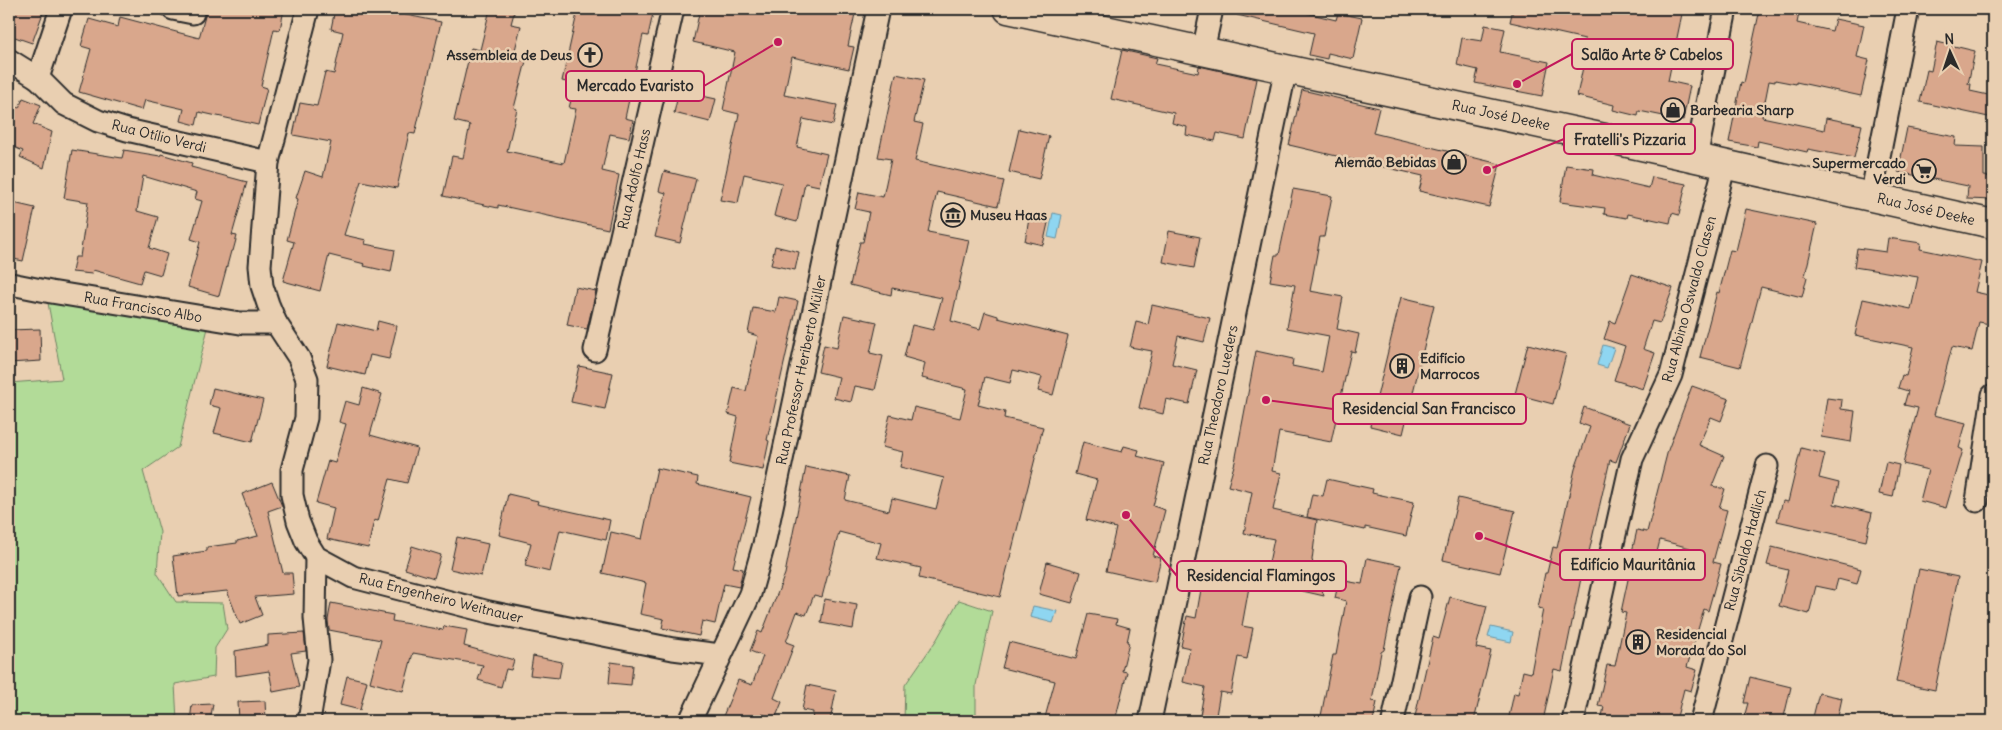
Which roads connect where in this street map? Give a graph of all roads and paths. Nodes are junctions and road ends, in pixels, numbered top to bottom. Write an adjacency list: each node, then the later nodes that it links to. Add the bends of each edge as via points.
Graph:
1 (61, 9): 12 (street)
2 (308, 9): 14 (street)
3 (674, 9): 20 (street, Rua Adolfo Hass)
4 (878, 9): 26 (street, Rua Professor Heriberto Müller, via 764,544 750,594)
5 (1008, 9): 9 (street, Rua José Deeke)
6 (1212, 9): 9 (street)
7 (1726, 9): 13 (street)
8 (1908, 9): 16 (street)
9 (1203, 50): 11 (street, Rua José Deeke)
10 (9, 60): 12 (street, Rua Otílio Verdi)
11 (1286, 68): 13 (street, Rua José Deeke); 29 (street, Rua Theodoro Lueders)
12 (38, 78): 14 (street, Rua Otílio Verdi, via 64,104 98,121)
13 (1696, 158): 15 (street, Rua José Deeke)
14 (268, 162): 19 (street, via 260,266 262,286)
15 (1725, 164): 16 (street, Rua José Deeke); 31 (street, Rua Albino Oswaldo Clasen, via 1672,375 1632,459)
16 (1872, 197): 17 (street, Rua José Deeke)
17 (1993, 224)
18 (11, 284): 19 (street, Rua Francisco Albo, via 240,323)
19 (276, 323): 24 (street, via 299,358 307,379 306,418 292,470 292,495 298,521)
20 (594, 350)
21 (1993, 395): 23 (street)
22 (1767, 466): 32 (street, Rua Sibaldo Hadlich)
23 (1977, 501)
24 (316, 557): 26 (street, Rua Engenheiro Weitnauer, via 353,577 489,612 673,649); 27 (street, via 319,660)
25 (1420, 597): 30 (street)
26 (720, 655): 28 (street, Rua Professor Heriberto Müller)
27 (308, 721)
28 (690, 721)
29 (1150, 721)
30 (1393, 721)
31 (1573, 721)
32 (1701, 721)

